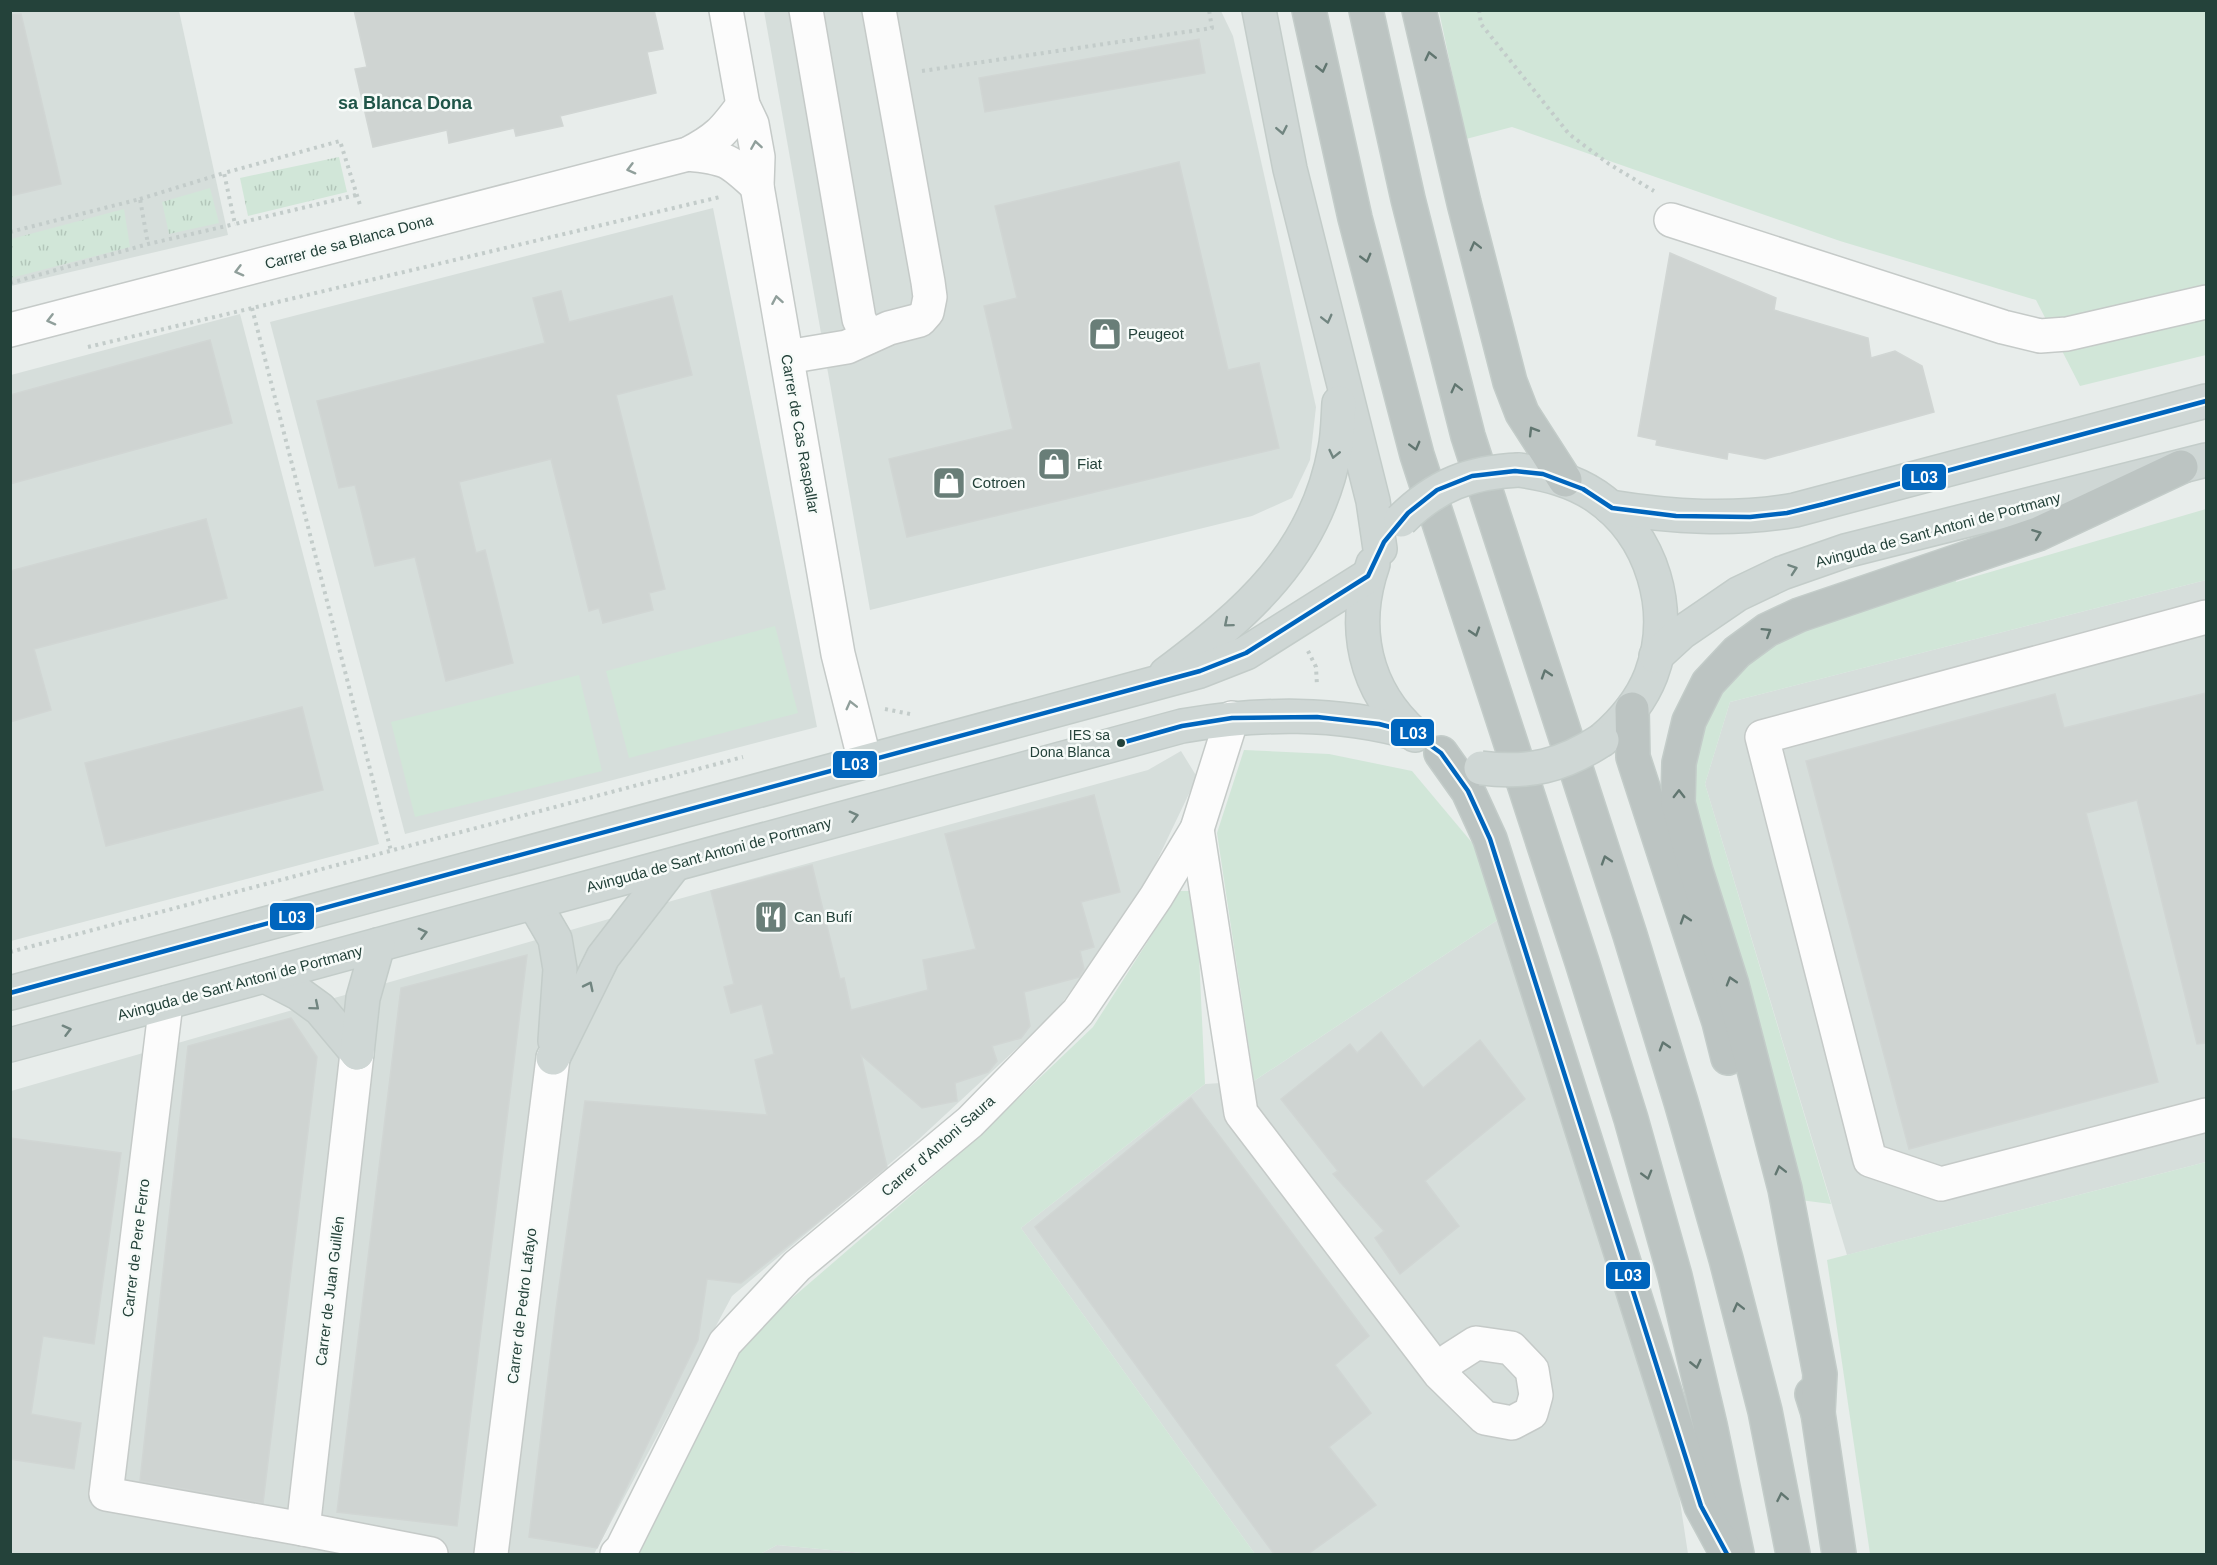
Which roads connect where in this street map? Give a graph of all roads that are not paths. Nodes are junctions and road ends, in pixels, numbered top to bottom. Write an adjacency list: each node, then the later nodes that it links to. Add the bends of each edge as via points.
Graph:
1 (726, 10): 8 (street, Carrer de Cas Raspallar)
2 (806, 10): 14 (street, via 859,319)
3 (879, 10): 14 (street, via 930,297 927,312 920,320)
4 (1259, 10): 16 (main road, one-way to 16, via 1290,169)
5 (1309, 10): 48 (highway, one-way to 48, via 1355,218 1417,454 1631,1119 1675,1276)
6 (1366, 10): 49 (highway, one-way to 6, via 1765,1411 1682,1102 1468,436 1407,199)
7 (1419, 10): 19 (highway, one-way to 7, via 1522,413 1510,382)
8 (743, 105): 9 (street, Carrer de sa Blanca Dona, via 721,135); 10 (street, Carrer de Cas Raspallar, one-way to 8, via 758,157 752,124)
9 (688, 154): 10 (street, Carrer de sa Blanca Dona, via 733,164); 13 (street, Carrer de sa Blanca Dona, one-way to 13)
10 (757, 186): 15 (street, Carrer de Cas Raspallar, one-way to 10)
11 (1671, 220): 12 (street, via 2040,336 2067,334)
12 (2206, 302)
13 (10, 330)
14 (868, 337): 15 (street, via 847,347)
15 (786, 357): 29 (street, Carrer de Cas Raspallar, one-way to 15, via 838,654)
16 (1341, 375): 21 (main road, via 1373,501); 24 (main road, one-way to 24, via 1336,449 1313,519 1292,557 1271,584 1236,616)
17 (2206, 401): 20 (main road, via 1795,510 1753,517 1692,517)
18 (2194, 463): 23 (main road, Avinguda de Sant Antoni de Portmany, one-way to 18, via 1681,633 1738,594 1845,550); 42 (highway, one-way to 18, via 1820,1374 1785,1189 1732,985 1678,803 1679,763 1689,721 1708,683 1737,652 1767,630 1799,615 2038,534)
19 (1565, 480): 20 (main road); 21 (main road, bridge, via 1519,470 1479,474 1448,484 1401,520)
20 (1610, 507): 23 (main road, via 1640,543 1654,575 1661,610)
21 (1374, 563): 24 (main road, via 1295,624 1246,653); 27 (main road, via 1363,600 1364,650 1382,695 1395,716)
22 (2206, 617): 40 (street, via 1762,737 1870,1160 1941,1184)
23 (1656, 656): 25 (main road, via 1651,675)
24 (1150, 685): 29 (main road)
25 (1632, 709): 28 (main road, bridge, via 1602,740 1545,767 1513,771 1481,768); 42 (highway, one-way to 25, via 1719,1022 1633,757)
26 (1232, 718): 27 (main road, Avinguda de Sant Antoni de Portmany, via 1317,717 1379,724); 30 (street, Carrer d'Antoni Saura); 31 (main road, Avinguda de Sant Antoni de Portmany, one-way to 26, via 1182,726)
27 (1413, 733): 28 (main road)
28 (1441, 753): 47 (highway, via 1468,791 1490,839 1701,1506)
29 (865, 762): 35 (main road)
30 (1197, 829): 41 (street, via 1241,1113); 46 (street, Carrer d'Antoni Saura, via 1078,1012 970,1122 797,1266 725,1343)
31 (674, 865): 32 (main road, Avinguda de Sant Antoni de Portmany); 39 (main road, one-way to 31, via 603,957)
32 (534, 903): 33 (main road, Avinguda de Sant Antoni de Portmany, one-way to 32); 39 (main road, via 555,939 560,969)
33 (378, 945): 34 (main road, Avinguda de Sant Antoni de Portmany); 38 (main road, via 363,998)
34 (265, 976): 36 (main road, Avinguda de Sant Antoni de Portmany); 38 (main road, one-way to 38, via 320,1009)
35 (10, 993)
36 (166, 1003): 37 (main road, Avinguda de Sant Antoni de Portmany, one-way to 36); 43 (street, Carrer de Pere Ferro, via 106,1494)
37 (10, 1045)
38 (357, 1053): 43 (street, Carrer de Juan Guillén)
39 (553, 1058): 45 (street, Carrer de Pedro Lafayo)
40 (2206, 1115)
41 (1440, 1374)
42 (1818, 1413): 50 (highway)
43 (303, 1528): 44 (street)
44 (431, 1554)
45 (491, 1554)
46 (617, 1554)
47 (1727, 1554)
48 (1737, 1554)
49 (1793, 1554)
50 (1839, 1554)

